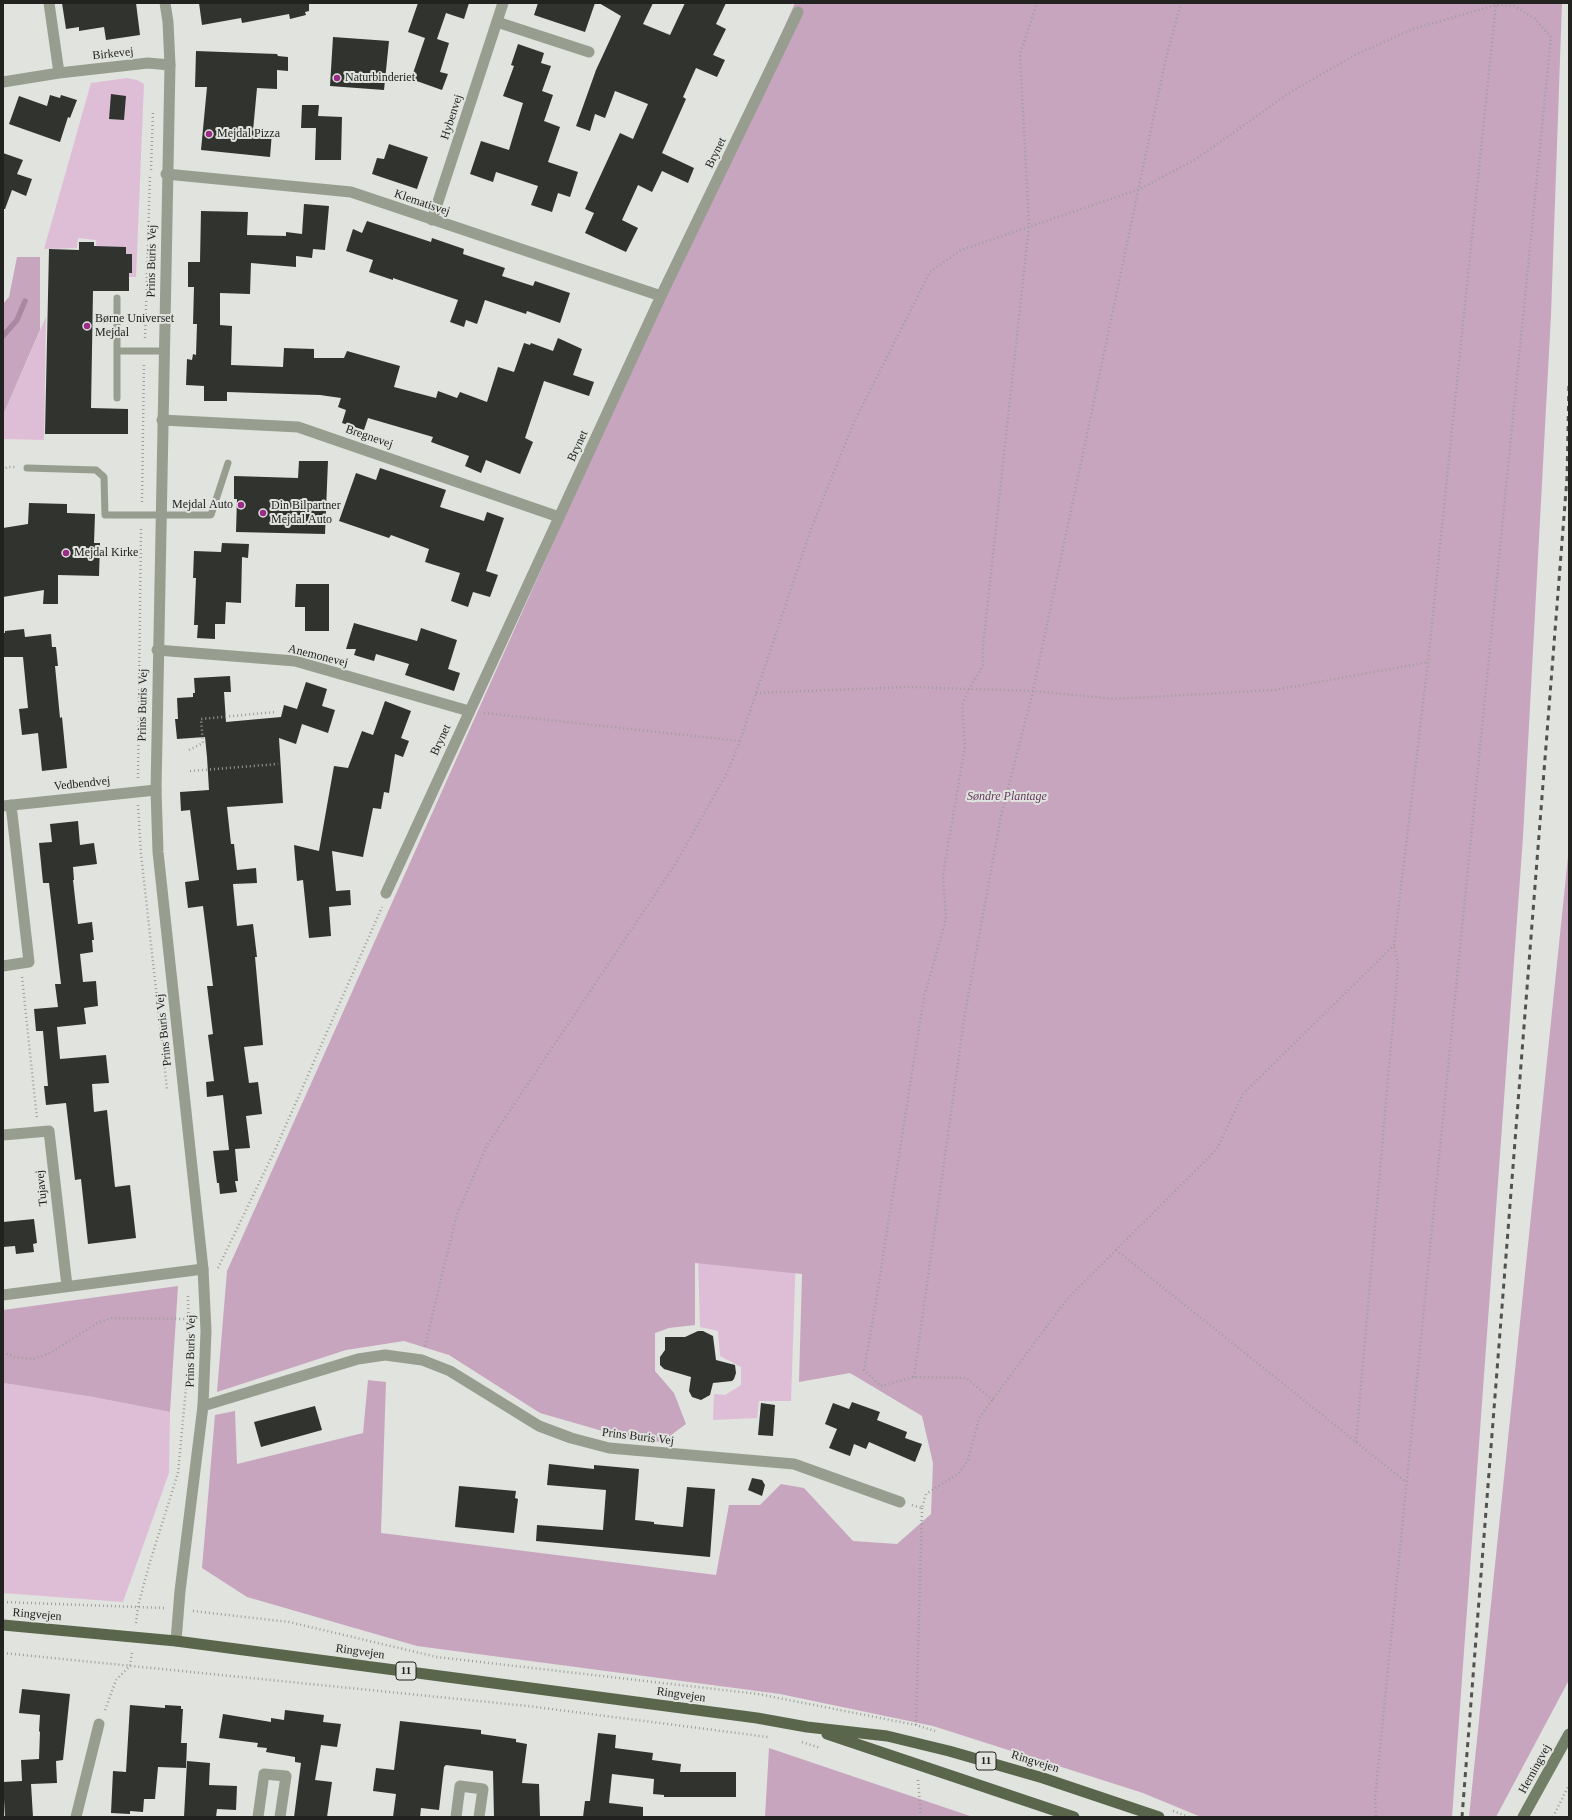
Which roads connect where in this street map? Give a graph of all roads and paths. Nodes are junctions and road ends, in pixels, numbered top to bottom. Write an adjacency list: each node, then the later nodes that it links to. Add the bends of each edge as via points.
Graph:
1 (49, 3): 11 (street)
2 (165, 3): 10 (street, Prins Buris Vej)
3 (503, 3): 8 (street, Hybenvej)
4 (1037, 3): 16 (path, via 1020,54)
5 (1181, 3): 14 (path, via 1166,58)
6 (1497, 4): 14 (path, via 1413,29 1356,55 1292,91 1196,159); 28 (path); 57 (path, via 1514,6 1521,10 1534,18 1551,37)
7 (798, 12): 17 (street, Brynet)
8 (497, 22): 9 (street); 15 (street, Hybenvej)
9 (589, 52)
10 (170, 65): 11 (street, Birkevej, via 148,63); 13 (street, Prins Buris Vej)
11 (59, 73): 12 (street, Birkevej)
12 (3, 82)
13 (166, 174): 15 (street, Klematisvej, via 351,192); 20 (street, Prins Buris Vej)
14 (1140, 189): 16 (path); 30 (path)
15 (432, 220): 17 (street, Klematisvej)
16 (1029, 226): 29 (path, via 983,666); 31 (path, via 961,250 930,272 854,422 811,529)
17 (662, 296): 26 (street, Brynet)
18 (117, 298): 19 (lane)
19 (117, 351): 20 (lane); 21 (lane)
20 (164, 351): 22 (street, Prins Buris Vej)
21 (117, 398)
22 (162, 420): 25 (street, Prins Buris Vej); 26 (street, Bregnevej, via 298,427)
23 (228, 463): 25 (lane, via 211,515)
24 (27, 468): 25 (lane, via 96,470 104,477 105,516)
25 (160, 516): 27 (street, Prins Buris Vej)
26 (560, 517): 32 (street, Brynet)
27 (157, 650): 32 (street, Anemonevej, via 295,661); 38 (street, Prins Buris Vej)
28 (1428, 662): 30 (path, via 1275,690 1116,699); 41 (path)
29 (969, 689): 30 (path); 31 (path, via 908,688); 53 (path, via 962,706 965,746 943,874 946,919 924,997 864,1370 881,1386)
30 (1034, 691): 53 (path, via 1000,816 965,1012)
31 (756, 693): 34 (path)
32 (469, 711): 34 (path); 40 (street, Brynet)
33 (275, 712): 35 (path, via 201,719 203,743)
34 (740, 741): 52 (path, via 727,773 674,866 487,1145 456,1217)
35 (189, 750)
36 (278, 764): 37 (path)
37 (190, 771)
38 (156, 790): 39 (street, Vedbendvej); 47 (street, Prins Buris Vej, via 158,852)
39 (7, 805): 42 (street, Vedbendvej, via 29,962)
40 (386, 893): 47 (path, via 281,1135 232,1240 218,1268)
41 (1394, 945): 46 (path, via 1243,1094 1217,1149); 56 (path, via 1398,966)
42 (20, 964): 43 (street); 44 (path)
43 (3, 966)
44 (38, 1131): 45 (street); 48 (street, Tujavej, via 49,1131)
45 (3, 1135)
46 (1116, 1250): 54 (path, via 1067,1299); 56 (path)
47 (203, 1269): 48 (street); 55 (street, Prins Buris Vej, via 206,1331)
48 (67, 1286): 49 (street)
49 (3, 1294)
50 (188, 1319): 51 (path, via 112,1318 100,1322 50,1353 33,1359 14,1358)
51 (3, 1352)
52 (422, 1360): 55 (street, Prins Buris Vej, via 385,1355 358,1359); 58 (street, Prins Buris Vej, via 450,1371 539,1426 571,1438 609,1448 794,1464)
53 (914, 1377): 54 (path, via 966,1378)
54 (993, 1400): 59 (path, via 979,1418 968,1460 958,1474 926,1494)
55 (203, 1406): 61 (street, Prins Buris Vej)
56 (1356, 1442): 57 (path)
57 (1407, 1482): 81 (path, via 1376,1791)
58 (900, 1502): 59 (path)
59 (922, 1508): 65 (path)
60 (3, 1625): 61 (main road, Ringvejen / 11)
61 (176, 1641): 66 (main road, Ringvejen / 11, via 757,1718)
62 (3, 1653): 63 (path)
63 (130, 1666): 64 (path, via 116,1680); 68 (path, via 528,1706)
64 (100, 1724): 73 (street)
65 (916, 1725)
66 (807, 1727): 79 (main road, Ringvejen / 11); 80 (main road, Ringvejen / 11, via 887,1736 949,1751 1043,1778)
67 (1569, 1734): 82 (main road, Herningvej)
68 (770, 1737)
69 (801, 1742): 70 (path)
70 (823, 1749)
71 (925, 1781): 78 (path, via 918,1779)
72 (1569, 1785): 83 (path)
73 (76, 1817)
74 (258, 1817): 75 (street, via 264,1774 286,1776)
75 (280, 1817)
76 (456, 1817): 77 (street, via 460,1786 483,1789)
77 (478, 1817)
78 (921, 1817)
79 (1074, 1817)
80 (1159, 1817)
81 (1376, 1817)
82 (1523, 1817)
83 (1553, 1817)

